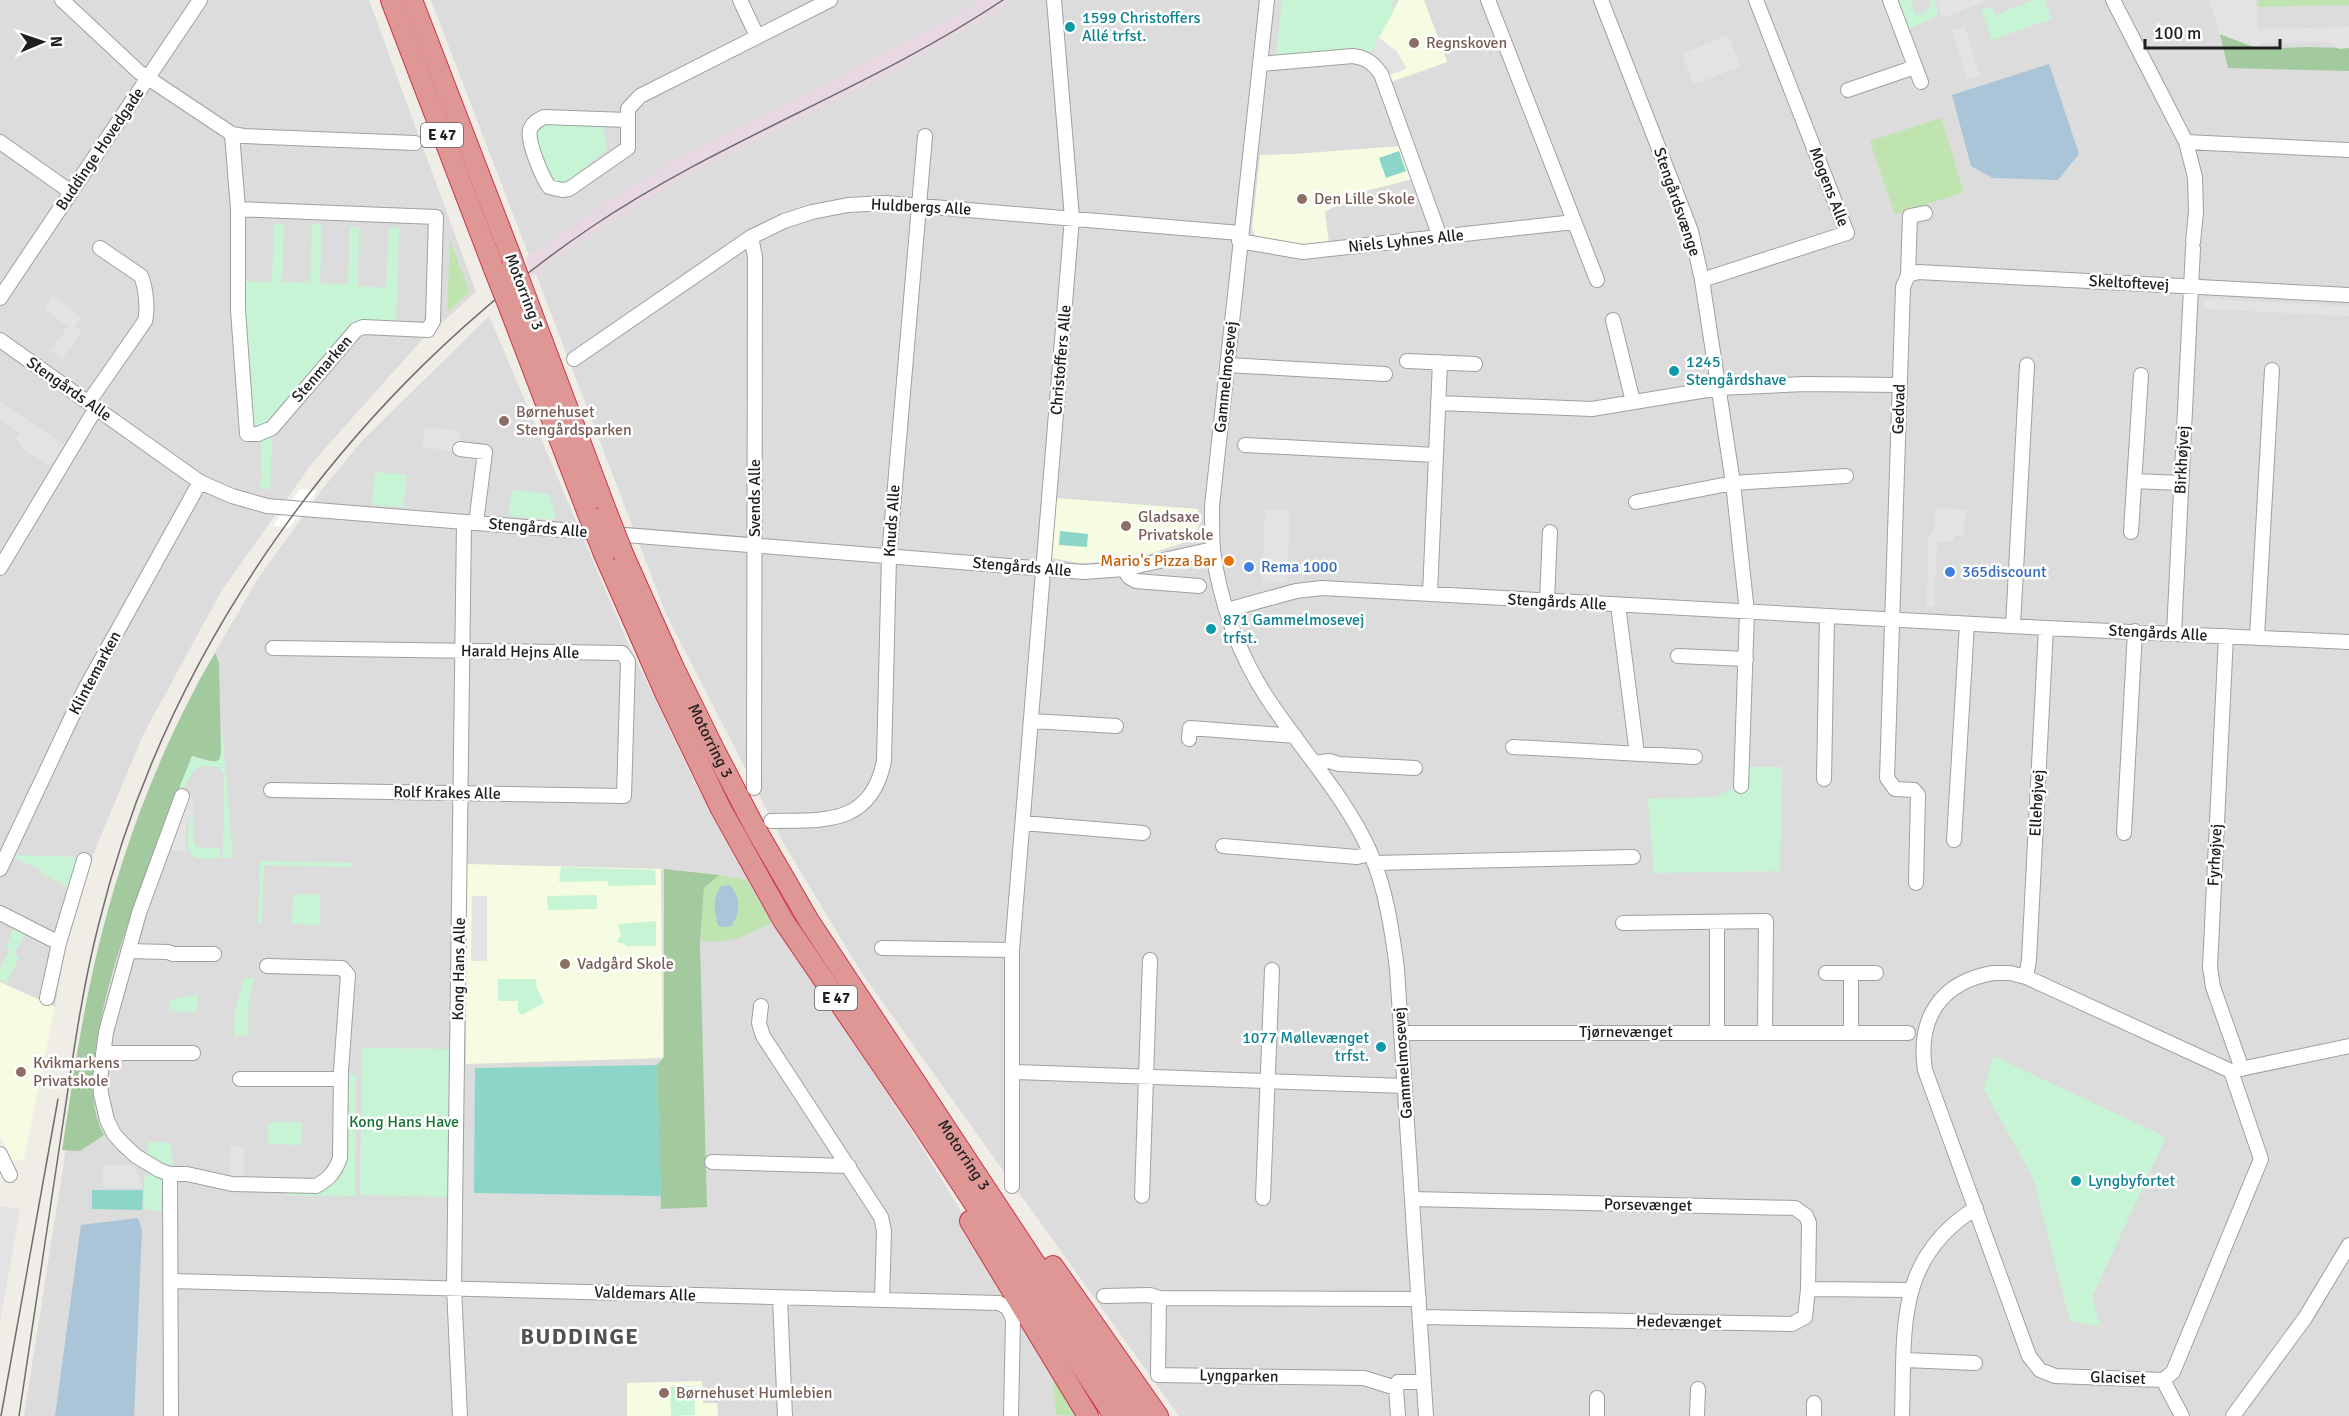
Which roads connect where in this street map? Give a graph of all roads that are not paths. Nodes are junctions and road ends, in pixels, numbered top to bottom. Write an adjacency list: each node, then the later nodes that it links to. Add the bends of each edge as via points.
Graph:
1 (62, 0): 17 (street)
2 (200, 0): 17 (street, Buddinge Hovedgade)
3 (391, 0): 157 (highway, Motorring 3 / E 47, bridge, via 604,554 666,695 726,819 783,920)
4 (412, 0): 155 (highway, Motorring 3 / E 47, bridge, via 607,513 673,666 754,826 809,921)
5 (740, 0): 14 (street)
6 (830, 0): 14 (street)
7 (1054, 0): 31 (street, Christoffers Alle)
8 (1267, 0): 15 (street, Gammelmosevej)
9 (1488, 0): 32 (street)
10 (1601, 0): 39 (street, Stengårdsvænge, via 1691,231)
11 (1756, 0): 39 (street, Mogens Alle, via 1847,233)
12 (1890, 0): 16 (street)
13 (2113, 0): 25 (street, Birkhøjvej)
14 (757, 36): 20 (street, via 640,96 628,109)
15 (1260, 64): 34 (street, Gammelmosevej); 35 (street, via 1353,56 1372,63 1382,74)
16 (1915, 67): 18 (street); 19 (street)
17 (148, 77): 21 (street); 27 (street, Buddinge Hovedgade)
18 (1921, 82)
19 (1848, 90)
20 (627, 120): 20 (street, via 544,117 536,122 529,136 549,187 569,189 628,148)
21 (232, 134): 24 (street); 29 (street, Stenmarken)
22 (925, 136): 28 (street, Knuds Alle)
23 (0, 142): 27 (street)
24 (415, 142)
25 (2187, 142): 26 (street); 40 (street, Birkhøjvej, via 2195,177 2196,212)
26 (2349, 150)
27 (71, 192): 42 (street, Buddinge Hovedgade)
28 (919, 205): 31 (street, Huldbergs Alle); 33 (street, Huldbergs Alle, via 886,203 812,212); 73 (street, Knuds Alle)
29 (238, 209): 29 (street, Stenmarken, via 238,310 248,434 258,434 272,428 356,330 428,330 433,321 436,217)
30 (1925, 213): 37 (street, Gedvad, via 1910,216)
31 (1072, 218): 34 (street, Huldbergs Alle); 75 (street, Christoffers Alle)
32 (1574, 222): 35 (street, Niels Lyhnes Alle); 38 (street)
33 (751, 237): 45 (street, Huldbergs Alle); 71 (street, Svends Alle)
34 (1240, 237): 35 (street, Niels Lyhnes Alle, via 1303,252); 49 (street, Gammelmosevej)
35 (1440, 237)
36 (100, 248): 58 (street, via 141,276 146,316)
37 (1908, 275): 40 (street, Skeltoftevej, via 1918,272); 54 (street, Gedvad, via 1903,287)
38 (1597, 280)
39 (1702, 280): 55 (street, Stengårdsvænge)
40 (2191, 286): 41 (street, Skeltoftevej); 66 (street, Birkhøjvej)
41 (2349, 295)
42 (0, 298)
43 (1613, 320): 56 (street)
44 (0, 340): 58 (street, Stengårds Alle)
45 (574, 359)
46 (1407, 361): 47 (street)
47 (1440, 362): 48 (street); 57 (street)
48 (1475, 364)
49 (1227, 365): 52 (street); 72 (street, Gammelmosevej, via 1212,506)
50 (2027, 365): 86 (street)
51 (2272, 370): 91 (street)
52 (1385, 374)
53 (2141, 375): 63 (street)
54 (1900, 386): 55 (street, via 1805,384); 84 (street, Gedvad)
55 (1719, 388): 56 (street); 65 (street, Stengårdsvænge)
56 (1634, 402): 57 (street, via 1580,409)
57 (1438, 403): 61 (street)
58 (92, 405): 64 (street, Stengårds Alle); 74 (street)
59 (1245, 445): 61 (street)
60 (460, 449): 68 (street, Kong Hans Alle, via 484,453)
61 (1436, 455): 78 (street)
62 (1846, 476): 65 (street)
63 (2134, 481): 66 (street); 70 (street)
64 (200, 482): 68 (street, Stengårds Alle, via 267,506); 122 (street, Klintemarken, via 84,691)
65 (1733, 483): 67 (street); 82 (street, Stengårdsvænge)
66 (2181, 483): 89 (street, Birkhøjvej)
67 (1636, 502)
68 (470, 522): 71 (street, Stengårds Alle); 94 (street, Kong Hans Alle)
69 (1550, 532): 79 (street)
70 (2131, 532)
71 (755, 545): 73 (street, Stengårds Alle); 108 (street, Svends Alle, via 747,759)
72 (1213, 549): 76 (street, Stengårds Alle); 81 (street, Gammelmosevej)
73 (889, 556): 75 (street, Stengårds Alle); 113 (street, Knuds Alle, via 881,777 866,802 843,816)
74 (0, 568)
75 (1044, 569): 76 (street, Stengårds Alle); 97 (street, Christoffers Alle)
76 (1124, 569): 77 (street, via 1136,581)
77 (1199, 586)
78 (1430, 594): 79 (street, Stengårds Alle); 81 (street, Stengårds Alle, via 1322,588)
79 (1547, 601): 80 (street, Stengårds Alle)
80 (1618, 605): 82 (street, Stengårds Alle); 102 (street)
81 (1227, 610): 99 (street, Gammelmosevej, via 1261,689)
82 (1747, 612): 83 (street, Stengårds Alle); 96 (street, Stengårdsvænge)
83 (1827, 616): 84 (street, Stengårds Alle); 106 (street)
84 (1891, 619): 85 (street, Stengårds Alle); 123 (street, via 1887,778 1895,789 1914,790 1918,795)
85 (1967, 624): 86 (street, Stengårds Alle); 117 (street)
86 (2013, 626): 87 (street, Stengårds Alle)
87 (2046, 628): 88 (street, Stengårds Alle); 138 (street, Ellehøjvej)
88 (2135, 631): 89 (street, Stengårds Alle); 116 (street)
89 (2174, 633): 90 (street, Stengårds Alle)
90 (2226, 636): 91 (street, Stengårds Alle); 149 (street, Fyrhøjvej, via 2210,967 2212,987)
91 (2257, 637): 92 (street, Stengårds Alle)
92 (2349, 642)
93 (273, 648): 94 (street, Harald Hejns Alle)
94 (462, 651): 110 (street, Kong Hans Alle); 112 (street, Harald Hejns Alle, via 622,653 628,661)
95 (1678, 656): 96 (street)
96 (1746, 659): 107 (street, Stengårdsvænge)
97 (1032, 720): 98 (street); 114 (street, Christoffers Alle)
98 (1116, 726)
99 (1295, 736): 100 (street, via 1190,728); 104 (street, Gammelmosevej)
100 (1189, 739)
101 (1513, 747): 102 (street)
102 (1636, 754): 103 (street)
103 (1695, 757)
104 (1315, 764): 105 (street, via 1329,761); 120 (street, Gammelmosevej, via 1344,805)
105 (1415, 768)
106 (1824, 779)
107 (1741, 786)
108 (754, 788)
109 (271, 790): 110 (street, Rolf Krakes Alle)
110 (461, 793): 112 (street, Rolf Krakes Alle); 170 (street, Kong Hans Alle)
111 (182, 796): 130 (street)
112 (624, 796)
113 (771, 821)
114 (1023, 823): 115 (street); 129 (street, Christoffers Alle)
115 (1143, 832)
116 (2124, 833)
117 (1954, 840)
118 (1223, 846): 120 (street)
119 (1633, 857): 120 (street)
120 (1372, 858): 144 (street, Gammelmosevej, via 1391,926)
121 (84, 860): 127 (street)
122 (0, 868)
123 (1916, 883)
124 (0, 913): 127 (street)
125 (1717, 922): 126 (street); 141 (street); 142 (street, via 1766,921)
126 (1623, 923)
127 (59, 943): 139 (street)
128 (882, 948): 129 (street)
129 (1012, 950): 150 (street, Christoffers Alle)
130 (128, 951): 131 (street); 147 (street)
131 (214, 954)
132 (1150, 960): 151 (street)
133 (267, 966): 153 (street, via 345,969 348,975)
134 (1272, 970): 154 (street)
135 (1826, 973): 136 (street)
136 (1851, 973): 137 (street); 143 (street)
137 (1876, 973)
138 (2026, 977): 149 (street, Glaciset); 167 (street, Glaciset, via 1993,973 1962,982 1937,1004 1924,1034 1925,1070)
139 (47, 998)
140 (760, 1006): 160 (street, via 763,1036)
141 (1717, 1032): 142 (street, Tjørnevænget); 144 (street, Tjørnevænget)
142 (1765, 1032): 143 (street, Tjørnevænget)
143 (1851, 1032): 145 (street, Tjørnevænget)
144 (1402, 1033): 156 (street, Gammelmosevej)
145 (1908, 1033)
146 (2349, 1046): 149 (street)
147 (103, 1053): 148 (street); 161 (street, via 101,1094 114,1134 136,1156)
148 (193, 1053)
149 (2237, 1070): 181 (street, Glaciset, via 2261,1159 2173,1372)
150 (1013, 1072): 151 (street); 163 (street, Christoffers Alle, via 1006,1165)
151 (1146, 1077): 154 (street); 164 (street)
152 (240, 1079): 153 (street)
153 (341, 1080): 161 (street, via 340,1158 336,1170 326,1180 315,1186 246,1185)
154 (1268, 1081): 156 (street); 165 (street)
155 (917, 1085): 192 (highway, Motorring 3 / E 47); 193 (highway, via 982,1165)
156 (1405, 1086): 166 (street, Gammelmosevej)
157 (922, 1124): 190 (highway, via 958,1199); 191 (highway, Motorring 3 / E 47)
158 (0, 1154): 162 (street)
159 (712, 1162): 160 (street)
160 (849, 1166): 177 (street, via 884,1224)
161 (170, 1174): 169 (street)
162 (10, 1175)
163 (1012, 1186)
164 (1143, 1196)
165 (1263, 1198)
166 (1413, 1199): 171 (street, Porsevænget, via 1795,1208 1809,1223); 176 (street, Gammelmosevej)
167 (1976, 1208): 172 (street, via 1956,1220 1936,1240 1920,1264); 181 (street, Glaciset, via 2036,1367 2055,1376)
168 (2349, 1245): 200 (street, via 2306,1318)
169 (172, 1281): 170 (street, Valdemars Alle); 186 (street)
170 (454, 1288): 174 (street, Valdemars Alle); 187 (street, Kong Hans Alle)
171 (1808, 1289): 172 (street); 178 (street, Hedevænget, via 1805,1317 1792,1324)
172 (1910, 1290): 179 (street)
173 (1104, 1296): 175 (street)
174 (780, 1298): 177 (street, Valdemars Alle); 188 (street)
175 (1159, 1298): 176 (street); 183 (street, Lyngparken, via 1158,1375 1364,1378)
176 (1419, 1299): 178 (street, Gammelmosevej)
177 (882, 1300): 189 (street, Valdemars Alle, via 1004,1305 1013,1319)
178 (1420, 1317): 182 (street, Gammelmosevej)
179 (1905, 1360): 180 (street); 198 (street)
180 (1975, 1364)
181 (2163, 1380): 199 (street)
182 (1424, 1382): 183 (street, via 1398,1382); 195 (street, Gammelmosevej)
183 (1396, 1388): 194 (street)
184 (1698, 1389): 197 (street)
185 (1597, 1398): 196 (street)
186 (171, 1416)
187 (460, 1416)
188 (785, 1416)
189 (1011, 1416)
190 (1088, 1416)
191 (1114, 1416)
192 (1136, 1416)
193 (1158, 1416)
194 (1398, 1416)
195 (1426, 1416)
196 (1597, 1416)
197 (1697, 1416)
198 (1902, 1416)
199 (2182, 1416)
200 (2233, 1416)

